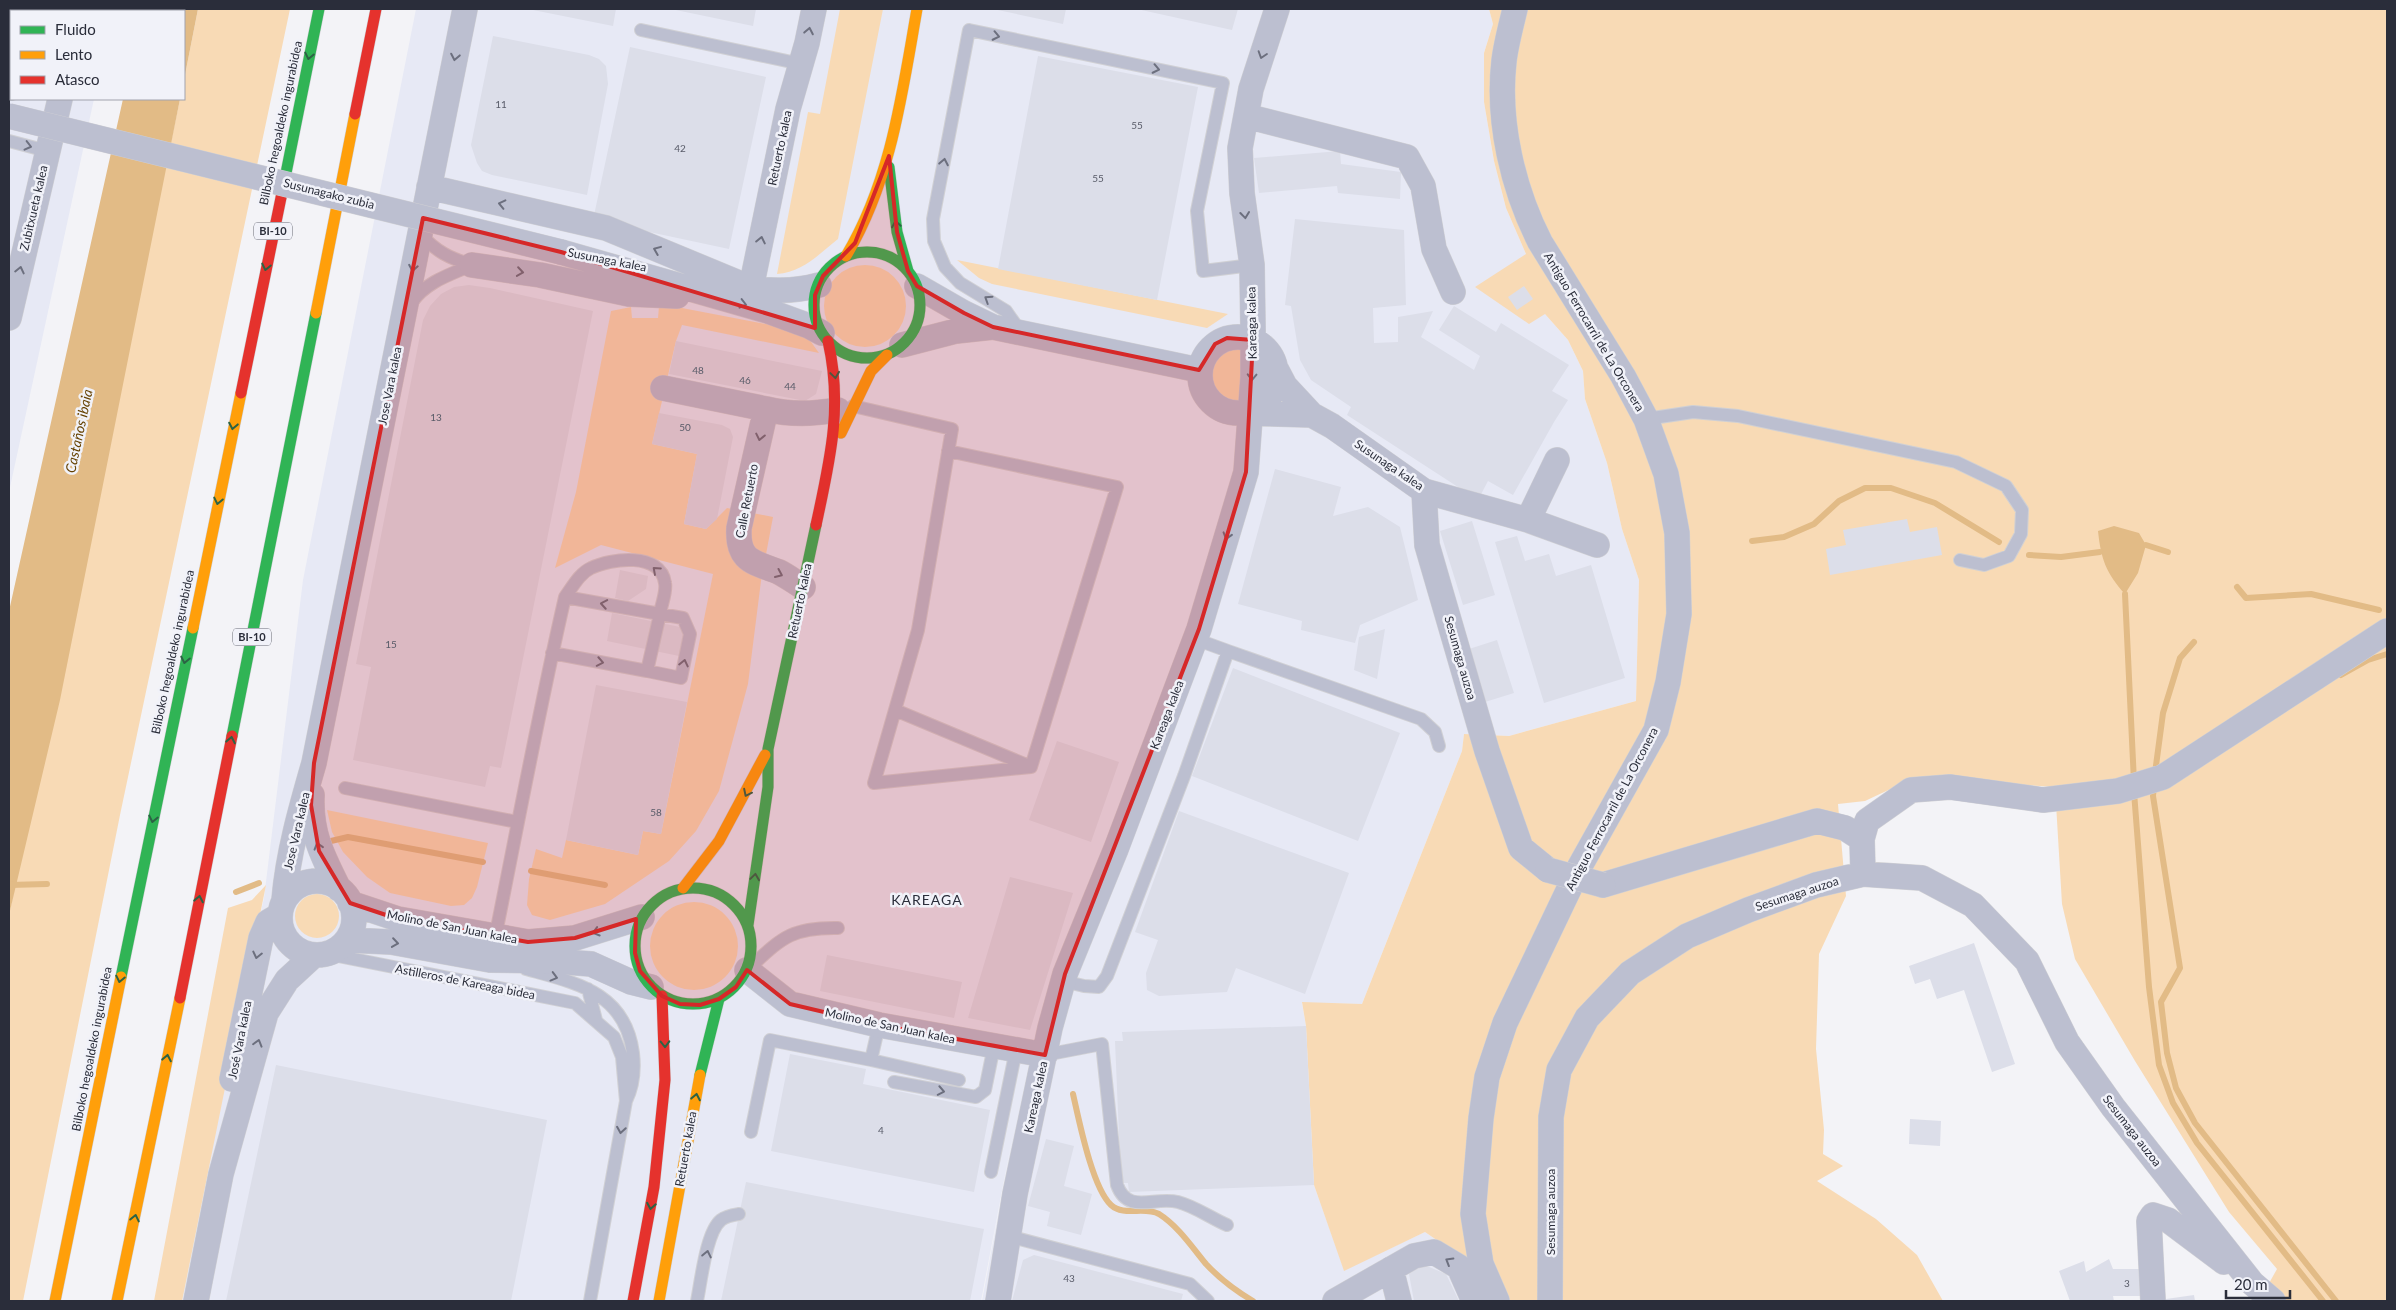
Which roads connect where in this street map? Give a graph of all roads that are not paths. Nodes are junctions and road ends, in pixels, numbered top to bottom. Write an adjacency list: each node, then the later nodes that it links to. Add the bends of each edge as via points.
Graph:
1 (319, 9): 95 (main road, Bilboko hegoaldeko ingurabidea / BI-10, one-way to 95)
2 (376, 9): 92 (main road, BI-10, one-way to 2)
3 (464, 9): 16 (street, Jose Vara kalea, one-way to 16)
4 (814, 9): 9 (street, Retuerto kalea, one-way to 4)
5 (917, 9): 15 (main road)
6 (1277, 9): 12 (street, Kareaga kalea, one-way to 12, via 1251,89)
7 (1515, 9): 41 (street, Antiguo Ferrocarril de La Orconera, via 1504,61 1503,114 1515,181 1530,224)
8 (641, 30): 9 (lane)
9 (801, 64): 24 (street, Retuerto kalea, one-way to 9, via 788,109)
10 (60, 100): 14 (street, Zubitxueta kalea)
11 (9, 116): 18 (street, Susunagako zubia, bridge)
12 (1246, 116): 21 (street, Kareaga kalea, one-way to 21, via 1241,157 1242,193); 25 (street, via 1407,157 1423,186 1434,249)
13 (9, 141): 14 (lane, one-way to 14)
14 (47, 151): 28 (street, Zubitxueta kalea, one-way to 14)
15 (889, 156): 19 (main road, via 865,223); 22 (main road, one-way to 15, via 897,232)
16 (429, 187): 17 (street, Jose Vara kalea); 24 (street, Susunaga kalea, one-way to 16, via 606,228)
17 (420, 234): 20 (lane, via 435,250); 27 (street, Jose Vara kalea, one-way to 27)
18 (562, 252): 24 (street, Susunaga kalea); 26 (street, Susunaga kalea)
19 (846, 256): 22 (main road, via 861,252 880,254 896,261); 23 (main road, via 830,267)
20 (472, 266): 26 (street, Susunaga kalea, one-way to 26, via 540,275 629,294); 27 (lane, via 440,278 420,290)
21 (1252, 266): 30 (lane, one-way to 21, via 1006,312 960,283 945,267 934,241 933,220 969,30 1223,83 1197,211 1203,271); 32 (street, Kareaga kalea)
22 (912, 279): 29 (street, via 964,314); 33 (main road, via 920,302 919,319 913,332)
23 (819, 285): 24 (street, Susunaga kalea, via 780,292); 31 (main road, via 815,295 815,315)
24 (751, 288)
25 (1453, 292)
26 (718, 298): 31 (street, Susunaga kalea, one-way to 31, via 768,311 809,326)
27 (406, 310): 59 (street, Jose Vara kalea)
28 (9, 318)
29 (993, 327): 30 (street); 33 (street, via 956,331)
30 (1022, 333): 35 (street)
31 (825, 337): 33 (main road, via 843,353 855,357 870,359); 37 (main road, Retuerto kalea, one-way to 37)
32 (1253, 340): 34 (street, via 1265,348); 35 (street, via 1233,337 1215,344); 39 (street, Kareaga kalea, one-way to 39)
33 (895, 350): 37 (main road, Retuerto kalea, via 872,371)
34 (1275, 367): 39 (street, via 1276,380 1271,395); 40 (street, via 1285,386)
35 (1199, 370): 39 (street, via 1200,382 1212,403 1224,410)
36 (663, 388): 38 (street)
37 (845, 408): 38 (street, via 811,414); 42 (lane, via 952,429); 48 (main road, Retuerto kalea, via 832,452)
38 (766, 409): 48 (street, Calle Retuerto, one-way to 48, via 738,542 749,560 780,572)
39 (1250, 413): 40 (street); 52 (street, Kareaga kalea, one-way to 52, via 1246,472)
40 (1312, 416): 44 (street, Susunaga kalea, via 1332,426)
41 (1646, 419): 47 (lane, via 1693,412 1738,416 1956,462 2006,486 2022,510 2021,534 2009,556 1984,565); 108 (street, Antiguo Ferrocarril de La Orconera, via 1666,474 1677,533 1679,614 1668,682 1656,730 1580,866 1505,1024 1487,1077 1473,1214 1481,1264)
42 (948, 450): 56 (lane, via 918,630); 60 (lane, via 1117,488)
43 (1557, 460): 45 (street)
44 (1424, 491): 45 (street, Susunaga kalea); 63 (street, Sesumaga auzoa, bridge, via 1427,545 1487,751 1521,848 1548,870 1603,885 1817,821 1845,828)
45 (1528, 520): 46 (street, Susunaga kalea)
46 (1597, 545)
47 (1960, 560)
48 (803, 587): 58 (main road, Retuerto kalea)
49 (565, 596): 50 (lane, one-way to 49); 50 (lane, one-way to 49, via 666,584 662,574 653,565 636,560 613,560 590,568); 54 (lane)
50 (660, 614): 55 (lane); 55 (lane, one-way to 50, via 680,678 690,634 683,618)
51 (2387, 631): 63 (street, via 2163,777 2118,791 2043,800 1950,787 1911,790 1867,821)
52 (1196, 638): 53 (lane); 74 (street, Kareaga kalea)
53 (1228, 651): 57 (lane, via 1421,720 1435,732); 74 (lane, via 1107,976 1098,987)
54 (552, 653): 55 (lane, one-way to 55); 62 (lane)
55 (647, 671)
56 (895, 710): 60 (lane); 60 (lane, via 874,783)
57 (1439, 746)
58 (768, 749): 65 (main road, one-way to 65, via 734,819); 69 (main road, one-way to 58, via 768,787)
59 (314, 763): 66 (street, Jose Vara kalea, one-way to 59, via 319,851 314,831 311,805); 67 (street, Jose Vara kalea, via 298,821)
60 (1031, 767)
61 (345, 788): 62 (lane)
62 (517, 822): 71 (lane)
63 (1862, 839): 64 (street)
64 (1863, 874): 94 (street, Sesumaga auzoa, via 1922,878 1973,905 2027,961 2067,1042 2107,1099); 109 (street, Sesumaga auzoa, via 1816,885 1687,936 1630,973 1587,1018 1559,1070 1551,1117)
65 (683, 888): 68 (main road, via 660,899); 69 (main road, via 703,888 722,895 737,908)
66 (345, 896): 67 (street, via 325,882 314,881 294,889); 71 (street, Molino de San Juan kalea, via 398,919); 72 (street, via 353,922)
67 (282, 907): 72 (street, via 284,937 297,949); 88 (street, José Vara kalea, one-way to 88, via 268,922 253,972 221,1138)
68 (642, 917): 71 (street, Molino de San Juan kalea, one-way to 71, via 575,938); 76 (main road, via 635,953 640,972)
69 (748, 925): 73 (main road, via 752,948)
70 (838, 928): 73 (lane, via 811,928 790,934)
71 (492, 949): 72 (street, Molino de San Juan kalea, one-way to 71, via 391,942); 75 (lane, one-way to 75); 76 (street, Molino de San Juan kalea, via 554,961 591,964)
72 (329, 950): 78 (lane, Astilleros de Kareaga bidea, via 575,1003); 88 (street, José Vara kalea, one-way to 72, via 266,1013 286,980)
73 (747, 970): 77 (main road, via 736,987); 79 (street, Molino de San Juan kalea, via 790,1004)
74 (1063, 981): 81 (street, Kareaga kalea)
75 (588, 989): 78 (lane); 85 (lane, via 608,1001 624,1019 631,1038 633,1086)
76 (656, 991): 77 (main road, via 680,1004 700,1005); 100 (main road, Retuerto kalea, one-way to 100, via 665,1080 654,1186)
77 (720, 999): 101 (main road, Retuerto kalea, one-way to 77, via 704,1052)
78 (596, 1020): 85 (lane, Astilleros de Kareaga bidea, via 614,1038 622,1057)
79 (879, 1025): 80 (street, Molino de San Juan kalea); 82 (lane)
80 (1005, 1048): 81 (street, Molino de San Juan kalea); 84 (lane, one-way to 80, via 976,1097 985,1090); 87 (lane)
81 (1045, 1055): 90 (lane, via 1102,1044 1121,1196 1129,1202 1177,1202); 91 (street, Kareaga kalea)
82 (871, 1060): 83 (lane); 86 (lane, via 770,1040)
83 (960, 1080)
84 (894, 1082)
85 (626, 1101): 99 (lane, one-way to 99)
86 (751, 1132)
87 (991, 1172)
88 (221, 1174): 98 (street, José Vara kalea)
89 (739, 1214): 102 (lane, one-way to 89, via 713,1232 720,1220)
90 (1227, 1225)
91 (1008, 1236): 103 (street, Kareaga kalea); 104 (lane, via 1190,1284)
92 (125, 1265): 96 (main road, BI-10); 97 (main road)
93 (1391, 1269): 105 (street); 106 (street); 107 (street, one-way to 93, via 1459,1267 1434,1252 1414,1256)
94 (2252, 1283): 110 (street, Sesumaga auzoa, via 2168,1220 2153,1215 2149,1221); 111 (street, Sesumaga auzoa)
95 (55, 1301)
96 (117, 1301)
97 (122, 1301)
98 (196, 1301)
99 (590, 1301)
100 (633, 1301)
101 (659, 1301)
102 (697, 1301)
103 (998, 1301)
104 (1208, 1301)
105 (1335, 1301)
106 (1400, 1301)
107 (1474, 1301)
108 (1497, 1301)
109 (1550, 1301)
110 (2153, 1301)
111 (2273, 1301)

